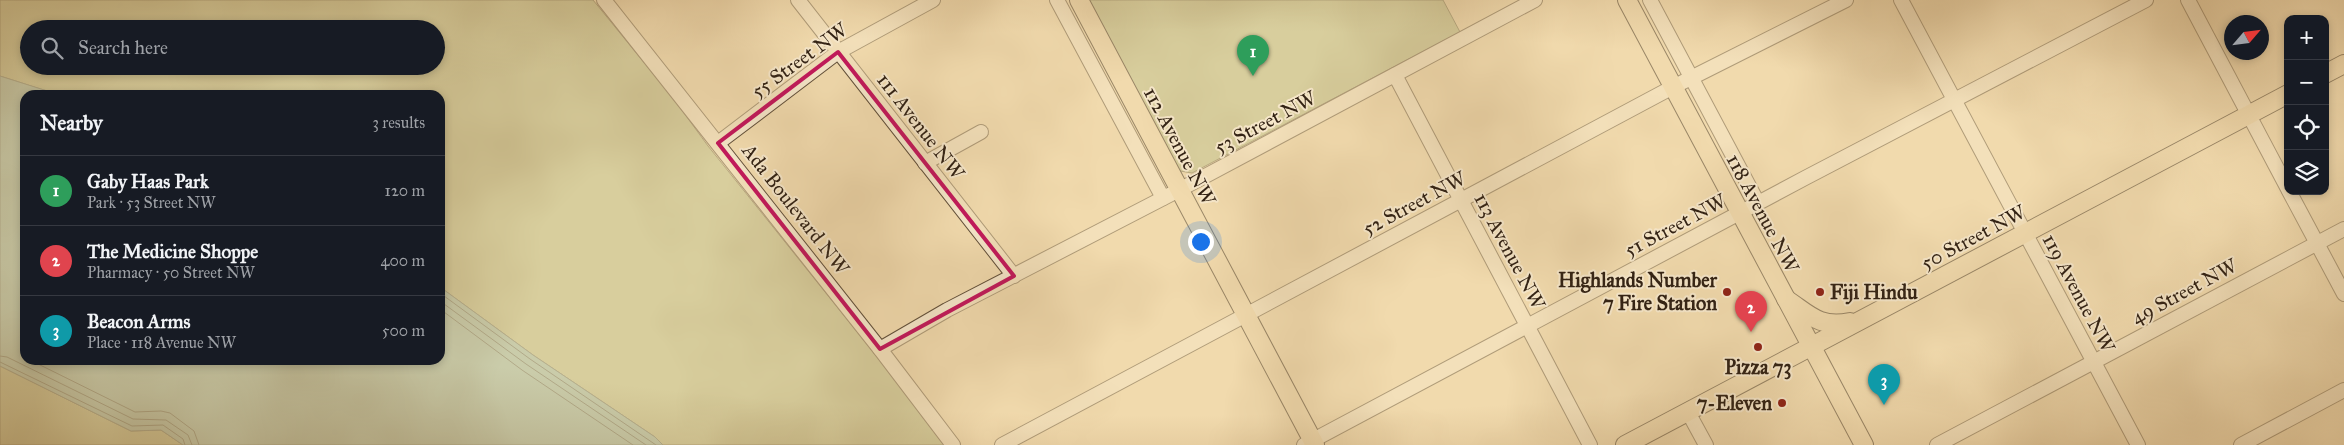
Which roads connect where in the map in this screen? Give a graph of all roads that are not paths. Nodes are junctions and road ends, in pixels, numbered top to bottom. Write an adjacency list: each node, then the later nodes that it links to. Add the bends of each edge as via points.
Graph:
1 (604, 0): 23 (street, Ada Boulevard NW)
2 (798, 0): 13 (street, 111 Avenue NW)
3 (933, 0): 13 (street, 55 Street NW)
4 (1057, 0): 28 (street, 112 Avenue NW)
5 (1079, 0): 26 (main road, 112 Avenue NW)
6 (1535, 0): 16 (street, 53 Street NW)
7 (1627, 0): 18 (main road, 118 Avenue NW)
8 (1650, 0): 17 (street, 118 Avenue NW)
9 (1846, 0): 17 (street, 52 Street NW)
10 (1901, 0): 20 (street, 119 Avenue NW)
11 (2146, 0): 20 (street, 51 Street NW)
12 (2188, 0): 21 (street)
13 (838, 52): 23 (street, 55 Street NW); 24 (street, 111 Avenue NW)
14 (2344, 64): 15 (main road)
15 (2329, 72)
16 (1395, 75): 26 (street, 53 Street NW); 29 (street, 113 Avenue NW)
17 (1692, 78): 18 (street, 52 Street NW); 30 (street, 118 Avenue NW)
18 (1673, 87): 29 (street, 52 Street NW); 31 (main road, 118 Avenue NW)
19 (2284, 96): 21 (main road, 50 Street NW)
20 (1955, 101): 30 (street, 51 Street NW); 33 (street, 119 Avenue NW)
21 (2248, 115): 25 (street); 33 (main road, 50 Street NW)
22 (981, 132): 24 (street)
23 (718, 143): 42 (street, Ada Boulevard NW)
24 (925, 163): 35 (street, 111 Avenue NW)
25 (2284, 182)
26 (1179, 190): 28 (street, 53 Street NW); 38 (main road, 112 Avenue NW)
27 (2291, 195): 34 (street)
28 (1163, 198): 35 (street, 53 Street NW)
29 (1461, 200): 38 (street, 52 Street NW); 40 (street, 113 Avenue NW)
30 (1758, 203): 31 (street, 51 Street NW)
31 (1740, 213): 37 (main road, 118 Avenue NW); 40 (street, 51 Street NW)
32 (2344, 229): 34 (street, 49 Street NW)
33 (2025, 233): 39 (main road, 50 Street NW); 43 (street, 119 Avenue NW)
34 (2317, 243): 36 (street); 43 (street, 49 Street NW)
35 (1014, 276): 42 (street, 53 Street NW)
36 (2344, 294)
37 (1785, 298): 39 (main road, via 1824,324); 41 (main road, 118 Avenue NW)
38 (1246, 316): 46 (main road, 112 Avenue NW); 48 (street, 52 Street NW)
39 (1860, 320): 41 (main road, 50 Street NW)
40 (1527, 326): 46 (street, 51 Street NW); 49 (street, 113 Avenue NW)
41 (1811, 347): 45 (main road, 50 Street NW); 52 (main road, 118 Avenue NW)
42 (880, 349): 47 (street, Ada Boulevard NW)
43 (2093, 361): 53 (street, 49 Street NW); 54 (street, 119 Avenue NW)
44 (2344, 390): 55 (street)
45 (1688, 412): 50 (main road, 50 Street NW); 51 (street)
46 (1310, 444)
47 (953, 445)
48 (1002, 445)
49 (1590, 445)
50 (1625, 445)
51 (1706, 445)
52 (1864, 445)
53 (1937, 445)
54 (2138, 445)
55 (2241, 445)

